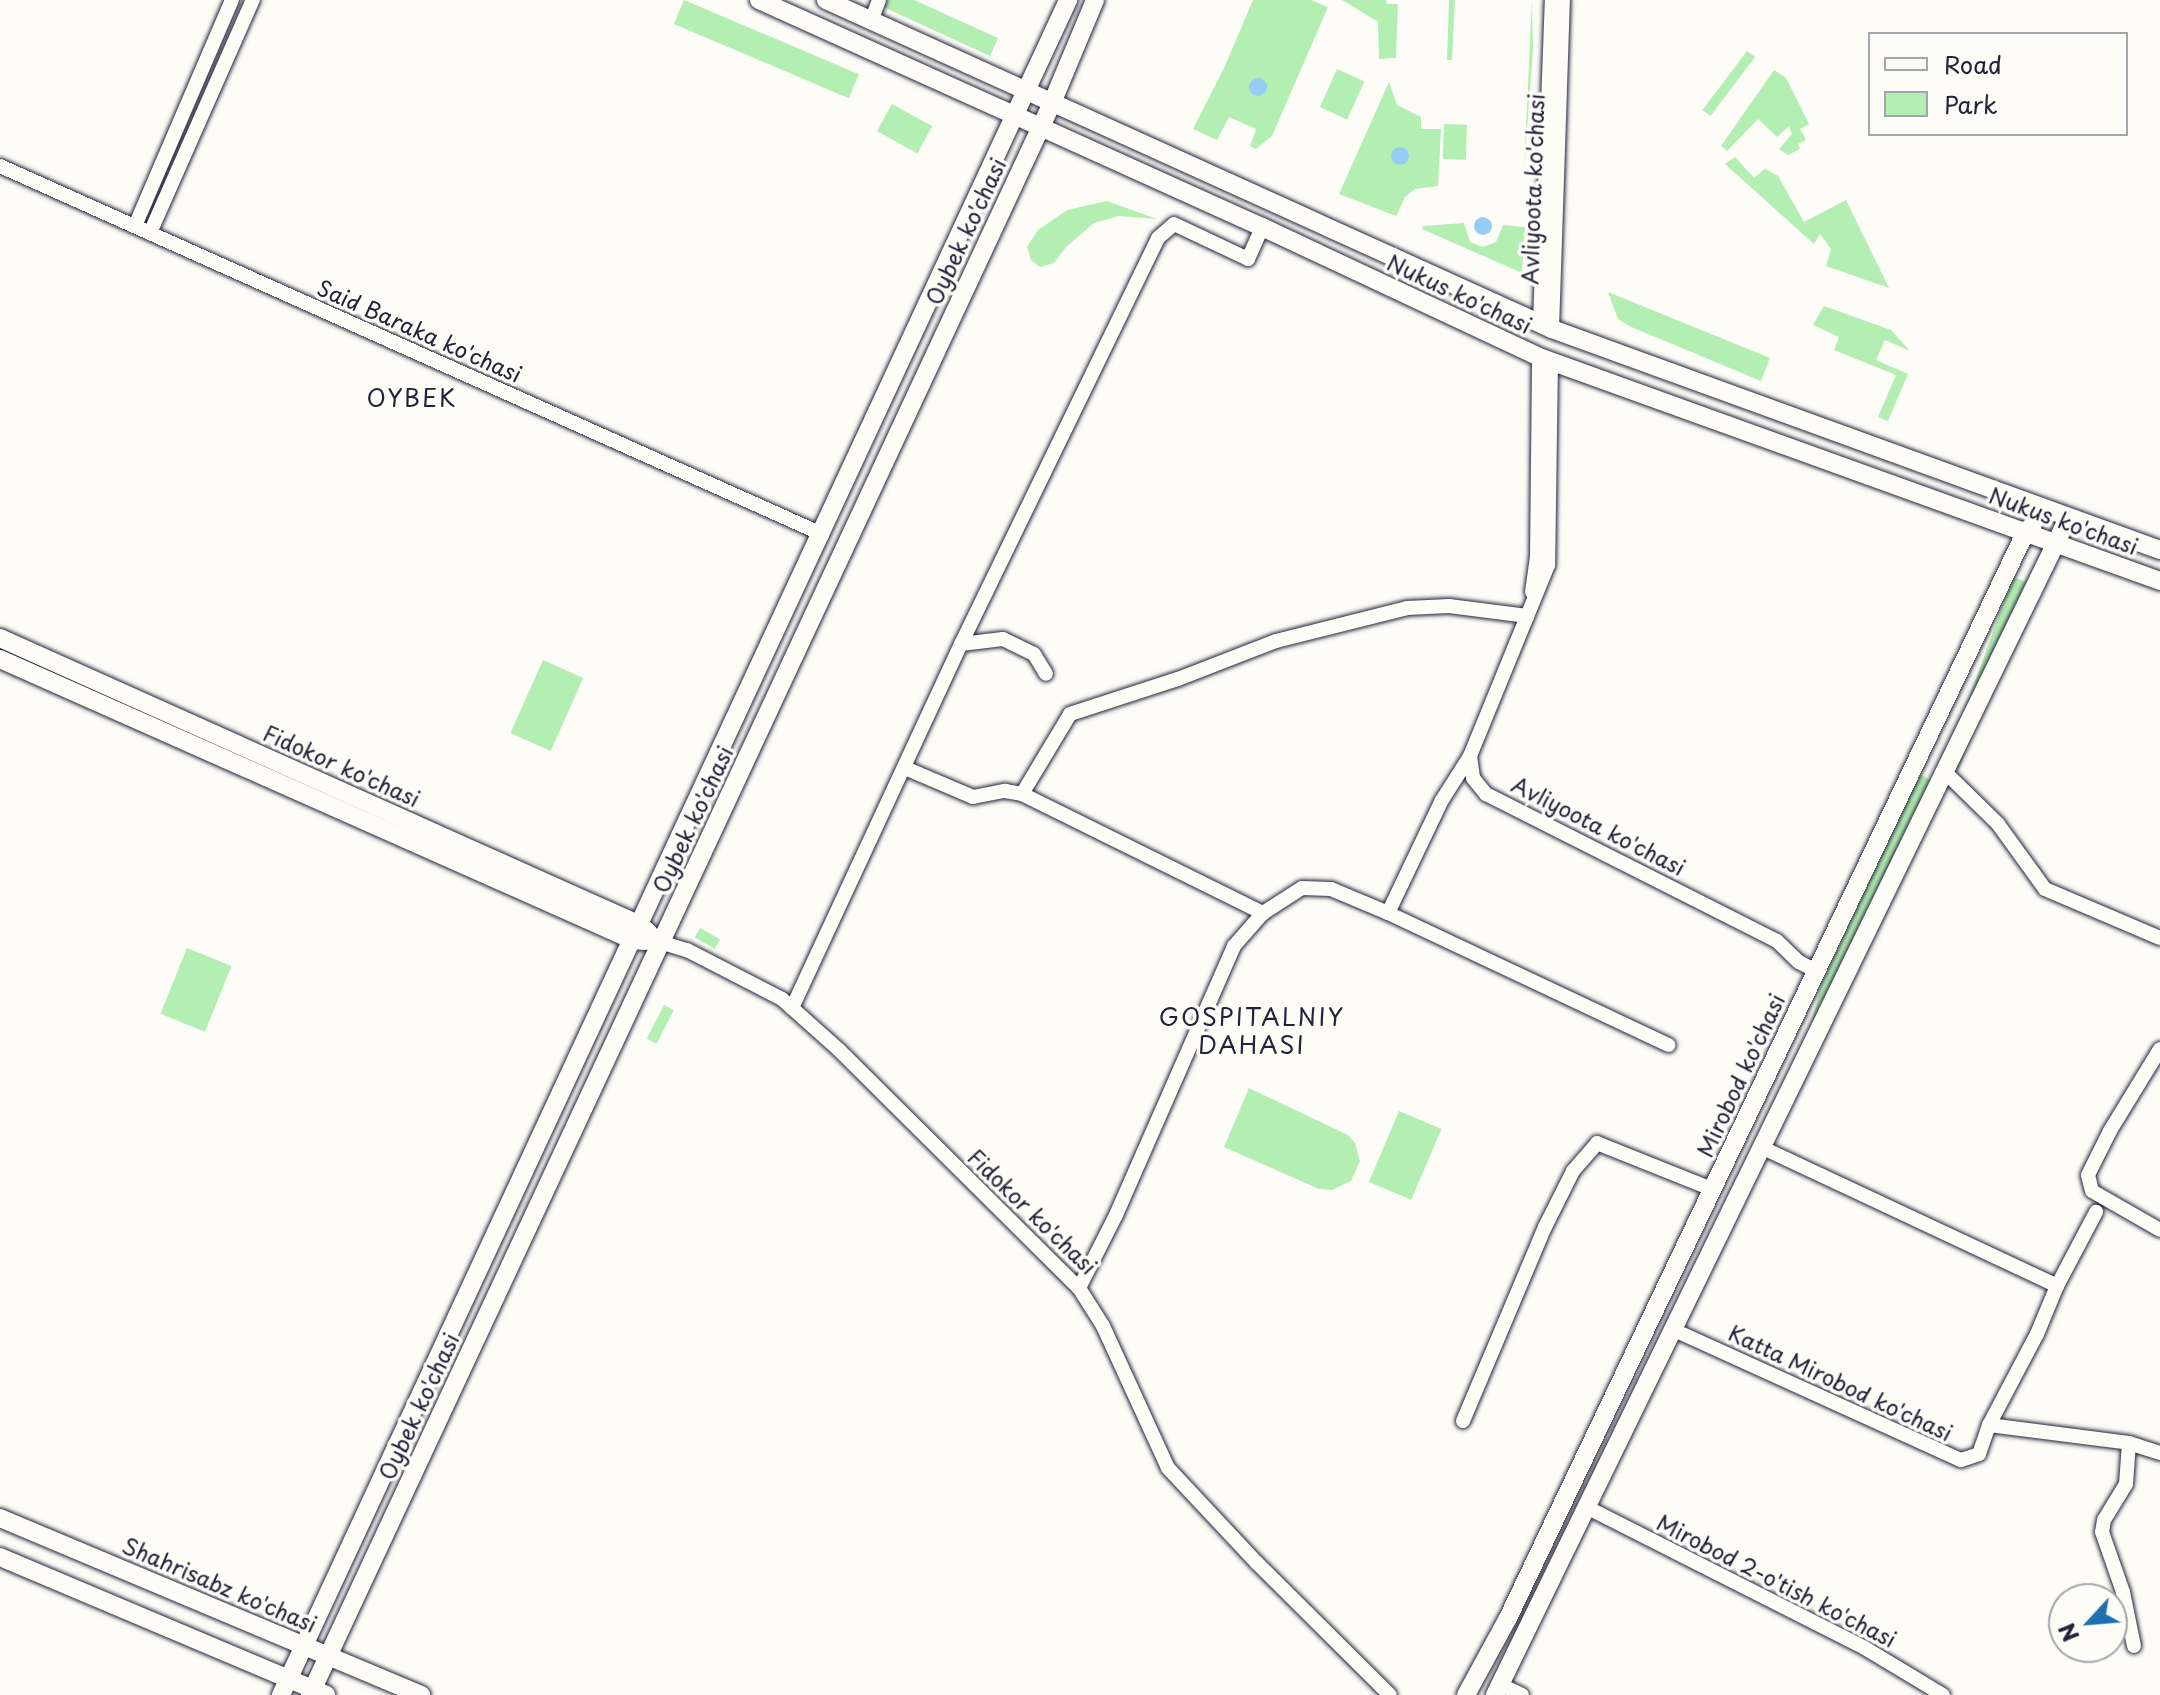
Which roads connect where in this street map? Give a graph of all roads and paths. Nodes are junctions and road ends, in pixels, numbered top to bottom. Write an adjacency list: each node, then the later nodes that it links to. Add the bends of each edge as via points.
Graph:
1 (232, 0): 16 (street)
2 (253, 0): 18 (street)
3 (759, 0): 13 (main road, Nukus ko'chasi)
4 (826, 0): 10 (main road, Nukus ko'chasi)
5 (879, 0): 10 (street)
6 (1068, 0): 11 (main road, Oybek ko'chasi)
7 (1095, 0): 12 (main road, Oybek ko'chasi)
8 (1552, 0): 19 (street, Avliyoota ko'chasi)
9 (1563, 0): 19 (street, Avliyoota ko'chasi)
10 (871, 21): 11 (main road, Nukus ko'chasi)
11 (1028, 92): 12 (main road, Nukus ko'chasi); 13 (main road, Oybek ko'chasi)
12 (1052, 103): 14 (main road, Oybek ko'chasi); 19 (main road, Nukus ko'chasi)
13 (1017, 116): 14 (main road, Nukus ko'chasi); 24 (main road, Oybek ko'chasi)
14 (1041, 127): 17 (main road, Nukus ko'chasi); 43 (main road, Oybek ko'chasi)
15 (0, 166): 16 (street, Said Baraka ko'chasi)
16 (135, 226): 18 (street, Said Baraka ko'chasi)
17 (1262, 227): 20 (main road, Nukus ko'chasi); 30 (street, via 1248,259 1174,224 1158,238)
18 (150, 233): 24 (street, Said Baraka ko'chasi)
19 (1546, 326): 20 (main road, Avliyoota ko'chasi); 21 (main road, Nukus ko'chasi)
20 (1545, 359): 23 (main road, Nukus ko'chasi); 28 (street, Avliyoota ko'chasi, via 1537,556)
21 (2049, 512): 22 (main road, Nukus ko'chasi); 23 (main road, Mirobod ko'chasi); 25 (main road)
22 (2068, 518): 25 (main road); 26 (main road, Nukus ko'chasi)
23 (2026, 531): 25 (main road, Nukus ko'chasi); 44 (main road, Mirobod ko'chasi)
24 (822, 534): 41 (main road, Oybek ko'chasi)
25 (2058, 543): 27 (main road, Nukus ko'chasi); 35 (main road)
26 (2160, 550)
27 (2160, 581)
28 (1527, 616): 33 (street, Avliyoota ko'chasi); 36 (street, via 1449,606 1407,608 1276,641 1070,714)
29 (0, 638): 41 (main road, Fidokor ko'chasi)
30 (961, 644): 32 (street, via 1003,639 1034,654); 34 (street)
31 (0, 659): 41 (main road, Fidokor ko'chasi)
32 (1046, 674)
33 (1470, 756): 37 (street); 38 (street, Avliyoota ko'chasi, via 1473,778)
34 (905, 768): 36 (street, via 973,797 1005,791); 45 (street)
35 (1946, 773): 42 (street, via 1998,824 2045,889); 49 (main road)
36 (1022, 794): 39 (street)
37 (1446, 794): 38 (street, via 1465,788); 40 (street)
38 (1486, 794): 44 (street, Avliyoota ko'chasi, via 1777,941)
39 (1263, 913): 40 (street, via 1312,886); 55 (street, via 1228,959)
40 (1388, 913): 46 (street)
41 (637, 933): 43 (main road, Fidokor ko'chasi); 66 (main road, Oybek ko'chasi)
42 (2160, 938)
43 (660, 942): 45 (street, Fidokor ko'chasi, via 687,950); 68 (main road, Oybek ko'chasi)
44 (1816, 971): 48 (main road, Mirobod ko'chasi)
45 (792, 1008): 55 (street, Fidokor ko'chasi)
46 (1668, 1045)
47 (2160, 1049): 53 (street, via 2089,1167 2092,1191)
48 (1757, 1095): 49 (main road, via 1773,1095); 51 (main road, Mirobod ko'chasi)
49 (1783, 1108): 50 (main road)
50 (1763, 1148): 54 (street); 56 (main road)
51 (1712, 1189): 57 (street, via 1597,1143 1573,1171 1545,1227); 63 (main road, Mirobod ko'chasi)
52 (2096, 1212): 54 (street)
53 (2160, 1230)
54 (2057, 1286): 58 (street)
55 (1079, 1288): 73 (street, Fidokor ko'chasi, via 1103,1326 1168,1468)
56 (1674, 1330): 58 (street, Katta Mirobod ko'chasi, via 1954,1458 1967,1460 1979,1454); 61 (main road)
57 (1463, 1421)
58 (1989, 1425): 59 (street, Katta Mirobod ko'chasi)
59 (2129, 1443): 60 (street, Katta Mirobod ko'chasi); 67 (street, via 2126,1484 2102,1532 2123,1592)
60 (2160, 1453)
61 (1588, 1508): 64 (main road); 76 (street, Mirobod 2-o'tish ko'chasi, via 1865,1648)
62 (0, 1518): 66 (main road, Shahrisabz ko'chasi)
63 (1549, 1532): 64 (main road, via 1557,1543); 74 (main road, Mirobod ko'chasi)
64 (1571, 1542): 70 (main road)
65 (0, 1557): 69 (main road)
66 (304, 1646): 68 (main road, Shahrisabz ko'chasi); 69 (main road, Oybek ko'chasi)
67 (2134, 1646)
68 (328, 1656): 71 (main road, Oybek ko'chasi); 72 (main road, Shahrisabz ko'chasi)
69 (285, 1687): 71 (main road)
70 (1498, 1690): 75 (street)
71 (316, 1693)
72 (421, 1695)
73 (1390, 1695)
74 (1466, 1695)
75 (1522, 1695)
76 (1943, 1695)

